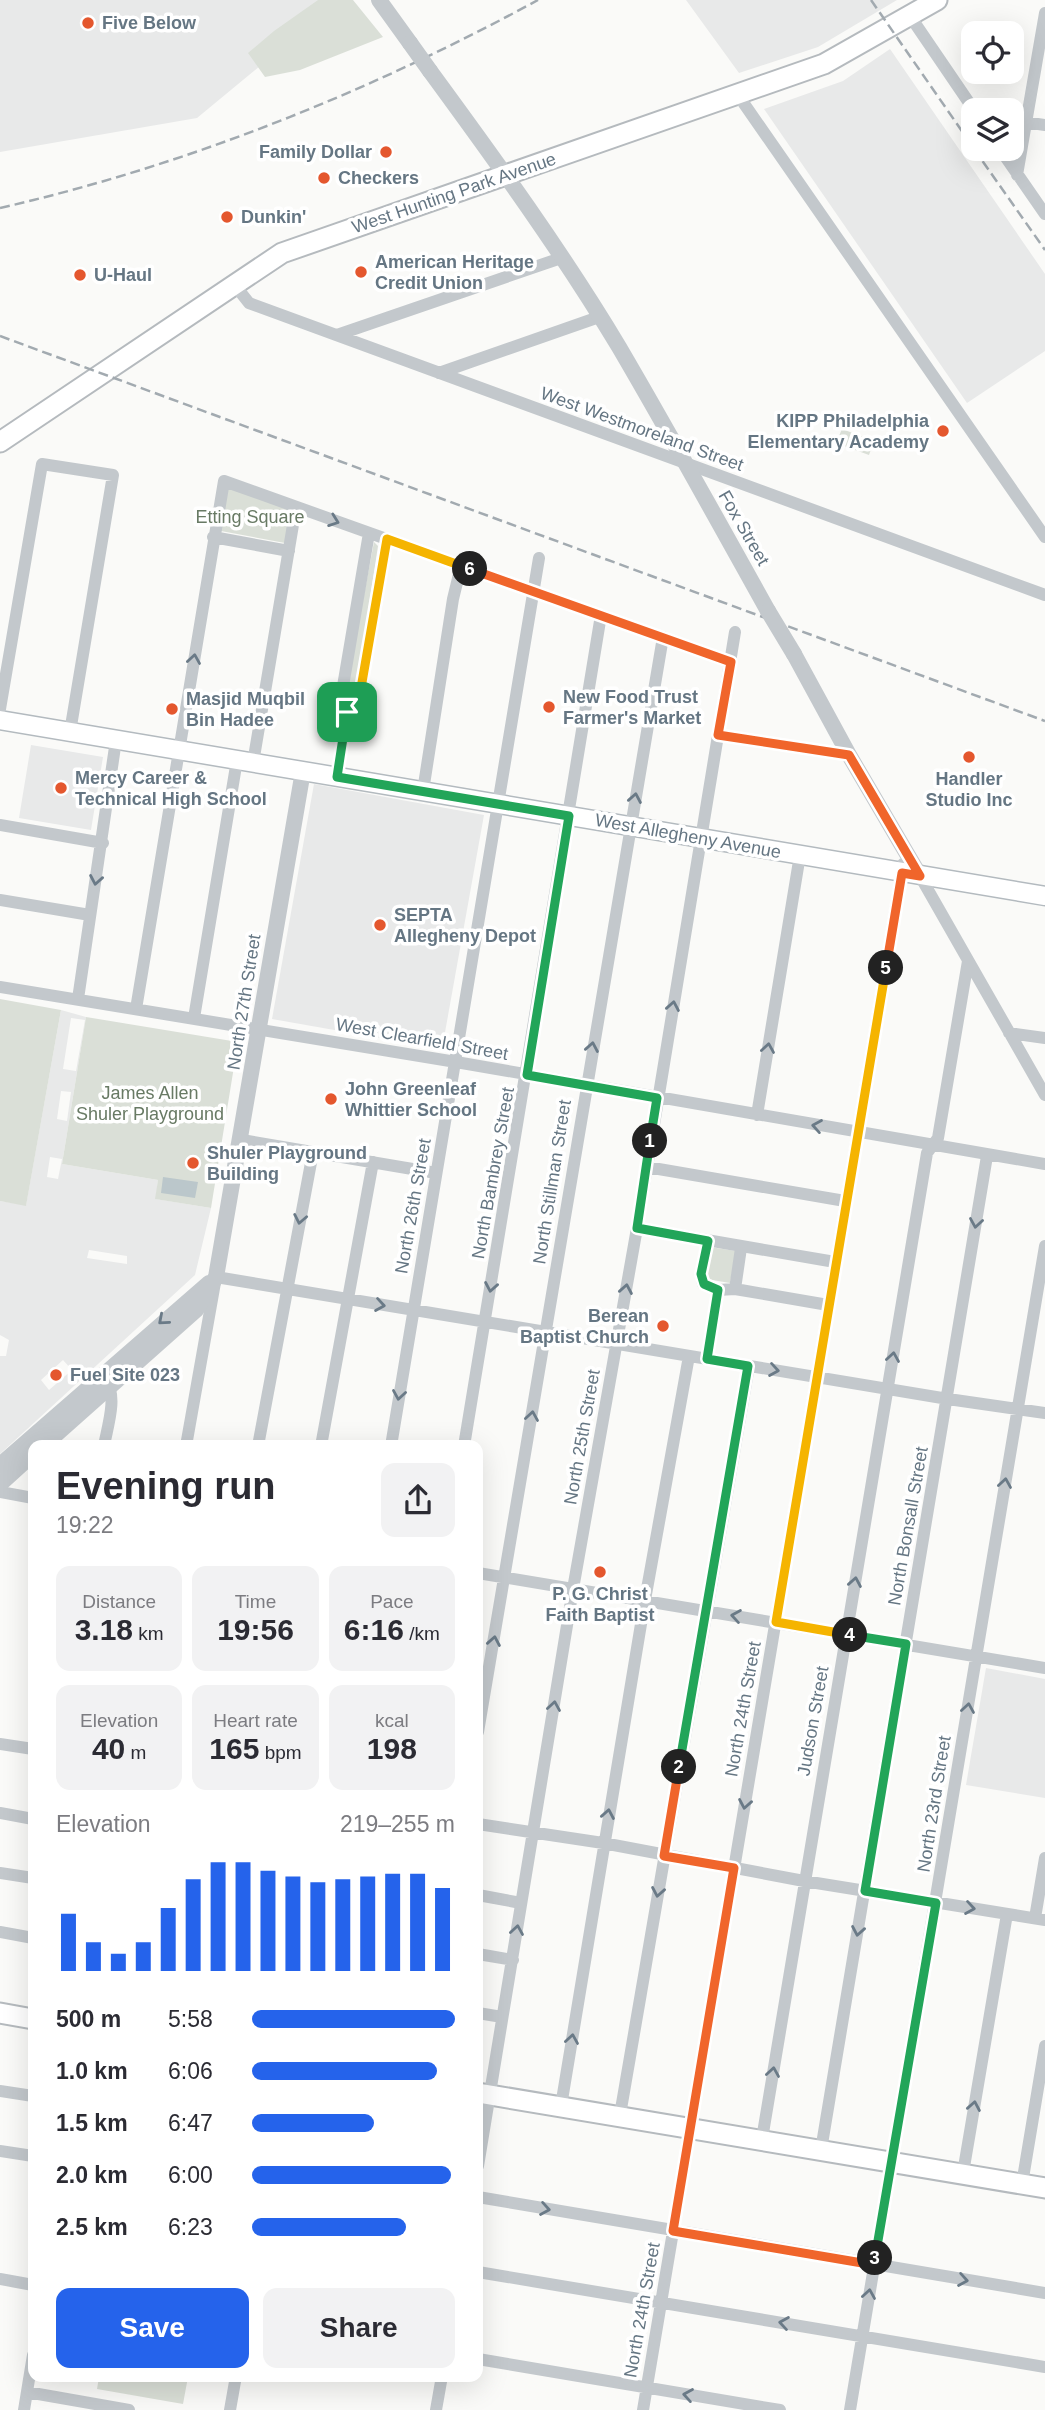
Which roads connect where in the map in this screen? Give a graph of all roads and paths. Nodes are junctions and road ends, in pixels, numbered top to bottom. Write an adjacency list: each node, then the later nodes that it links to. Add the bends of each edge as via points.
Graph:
1 (379, 0): 11 (street, Fox Street, bridge)
2 (937, 0): 4 (main road, West Hunting Park Avenue)
3 (1045, 13): 8 (street)
4 (910, 16): 5 (main road, West Hunting Park Avenue, via 833,60); 6 (street)
5 (738, 94): 11 (main road, West Hunting Park Avenue); 24 (street)
6 (966, 98)
7 (1024, 122): 8 (street)
8 (1027, 122): 9 (street); 12 (street)
9 (1045, 125)
10 (1008, 161): 12 (street)
11 (505, 175): 14 (street, Fox Street); 15 (main road, West Hunting Park Avenue, via 290,250)
12 (1017, 175): 13 (street)
13 (1045, 214)
14 (561, 258): 16 (street, Fox Street); 17 (street)
15 (234, 284): 17 (street, West Westmoreland Street, via 249,303); 19 (main road, West Hunting Park Avenue)
16 (599, 317): 18 (street); 20 (street, Fox Street)
17 (337, 335): 18 (street, West Westmoreland Street)
18 (439, 373): 20 (street, West Westmoreland Street)
19 (0, 442)
20 (685, 463): 30 (street, West Westmoreland Street); 42 (street, Fox Street, bridge)
21 (296, 507): 22 (street, one-way to 22); 23 (street, via 223,481); 26 (street)
22 (369, 533): 25 (street); 36 (street, via 342,692)
23 (213, 537): 26 (street); 41 (street, one-way to 23)
24 (1045, 537)
25 (387, 539): 28 (street); 36 (street, via 361,688 357,702)
26 (289, 551): 43 (street)
27 (539, 558): 29 (street, North 26th Street)
28 (461, 566): 29 (street); 46 (street)
29 (534, 592): 31 (street); 47 (street, North 26th Street)
30 (1045, 596)
31 (601, 615): 33 (street); 48 (street, North Bambrey Street)
32 (735, 632): 34 (street, North 25th Street)
33 (663, 637): 34 (street); 50 (street, North Stillman Street, one-way to 33)
34 (731, 662): 39 (street, North 25th Street)
35 (0, 709): 38 (street, via 42,464 113,475)
36 (347, 712): 45 (street)
37 (0, 720): 38 (main road, West Allegheny Avenue)
38 (70, 732): 40 (main road, West Allegheny Avenue)
39 (718, 735): 42 (street); 51 (street, North 25th Street)
40 (117, 740): 41 (main road, West Allegheny Avenue); 52 (street)
41 (180, 750): 43 (main road, West Allegheny Avenue); 63 (street)
42 (849, 755): 53 (street, Fox Street)
43 (245, 761): 44 (main road, West Allegheny Avenue); 64 (street)
44 (303, 771): 45 (main road, West Allegheny Avenue); 65 (street, North 27th Street)
45 (337, 777): 46 (main road, West Allegheny Avenue)
46 (423, 791): 47 (main road, West Allegheny Avenue)
47 (500, 804): 48 (main road, West Allegheny Avenue); 68 (street, North 26th Street)
48 (569, 816): 50 (main road, West Allegheny Avenue); 69 (street, North Bambrey Street)
49 (0, 825): 52 (street)
50 (630, 826): 51 (main road, West Allegheny Avenue); 70 (street, North Stillman Street, one-way to 50)
51 (701, 838): 54 (main road, West Allegheny Avenue); 72 (street, North 25th Street, one-way to 51)
52 (103, 843): 59 (street, one-way to 59)
53 (905, 849): 55 (street, North 24th Street); 56 (street, Fox Street)
54 (800, 855): 55 (main road, West Allegheny Avenue); 73 (street, one-way to 54)
55 (902, 873): 56 (main road, West Allegheny Avenue); 74 (street, North 24th Street)
56 (920, 876): 57 (main road, West Allegheny Avenue); 60 (street, Fox Street)
57 (1045, 896)
58 (0, 900): 59 (street)
59 (90, 915): 62 (street)
60 (968, 961): 66 (street, Fox Street); 76 (street, Judson Street, via 939,1138)
61 (0, 987): 62 (street, West Clearfield Street)
62 (78, 999): 63 (street, West Clearfield Street)
63 (136, 1009): 64 (street, West Clearfield Street)
64 (194, 1018): 65 (street, West Clearfield Street)
65 (258, 1029): 68 (street, West Clearfield Street); 75 (street, North 27th Street)
66 (1009, 1033): 67 (street); 71 (street, Fox Street)
67 (1045, 1038)
68 (456, 1062): 69 (street, West Clearfield Street); 82 (street, North 26th Street)
69 (527, 1075): 70 (street, West Clearfield Street); 96 (street, North Bambrey Street, one-way to 96)
70 (586, 1085): 72 (street, West Clearfield Street); 97 (street, North Stillman Street)
71 (1045, 1095)
72 (657, 1098): 73 (street, West Clearfield Street); 81 (street, North 25th Street)
73 (757, 1115): 74 (street, West Clearfield Street, one-way to 73)
74 (858, 1133): 76 (street, West Clearfield Street); 83 (street, North 24th Street)
75 (242, 1140): 77 (street); 89 (street, North 27th Street)
76 (933, 1146): 78 (street, West Clearfield Street); 104 (street, Judson Street, one-way to 76, via 927,1153)
77 (313, 1152): 79 (street); 90 (street, one-way to 90)
78 (987, 1156): 80 (street, West Clearfield Street); 105 (street, North Bonsall Street, one-way to 105)
79 (373, 1162): 82 (street); 93 (street)
80 (1045, 1164)
81 (647, 1167): 83 (street); 84 (street, North 25th Street)
82 (436, 1173): 95 (street, North 26th Street)
83 (845, 1201): 88 (street, North 24th Street)
84 (637, 1228): 85 (street); 98 (street, North 25th Street, one-way to 84)
85 (708, 1241): 87 (street); 92 (street, via 701,1274 704,1284)
86 (1045, 1246): 106 (street, North 23rd Street)
87 (741, 1248): 88 (street); 91 (street)
88 (835, 1262): 94 (street, North 24th Street)
89 (216, 1277): 90 (street); 103 (street, via 196,1310); 111 (street, North 27th Street)
90 (286, 1289): 93 (street); 112 (street)
91 (734, 1289): 92 (street); 94 (street)
92 (718, 1290): 100 (street)
93 (347, 1299): 95 (street, one-way to 95); 113 (street)
94 (828, 1306): 102 (street, North 24th Street)
95 (413, 1310): 96 (street); 114 (street, North 26th Street, one-way to 114)
96 (485, 1322): 97 (street); 115 (street, North Bambrey Street)
97 (545, 1332): 98 (street); 123 (street, North Stillman Street, one-way to 97)
98 (617, 1344): 99 (street); 124 (street, North 25th Street)
99 (689, 1356): 100 (street); 125 (street)
100 (707, 1359): 101 (street)
101 (748, 1366): 102 (street, one-way to 102); 126 (street)
102 (818, 1378): 104 (street); 127 (street, North 24th Street)
103 (105, 1381): 108 (street); 109 (street); 110 (street, via 112,1396)
104 (888, 1389): 105 (street); 128 (street, Judson Street, one-way to 104)
105 (948, 1399): 106 (street); 129 (street, North Bonsall Street)
106 (1017, 1408): 107 (street); 130 (street, North 23rd Street, one-way to 106)
107 (1045, 1413)
108 (31, 1440)
109 (49, 1440)
110 (105, 1440)
111 (187, 1440)
112 (259, 1440)
113 (322, 1440)
114 (392, 1440)
115 (465, 1440)
116 (28, 1443): 118 (street)
117 (28, 1459): 119 (street)
118 (0, 1465)
119 (0, 1484)
120 (0, 1492): 121 (street)
121 (28, 1497)
122 (483, 1574): 123 (street)
123 (505, 1577): 124 (street); 132 (street, North Stillman Street, one-way to 123)
124 (573, 1589): 125 (street); 138 (street, North 25th Street, one-way to 124)
125 (645, 1600): 126 (street); 139 (street, one-way to 125)
126 (706, 1611): 127 (street, one-way to 126); 140 (street)
127 (776, 1622): 128 (street); 142 (street, North 24th Street, one-way to 142)
128 (846, 1634): 129 (street); 145 (street, Judson Street)
129 (906, 1644): 130 (street); 146 (street, North Bonsall Street)
130 (976, 1656): 131 (street); 149 (street, North 23rd Street, one-way to 130)
131 (1045, 1668)
132 (483, 1703)
133 (0, 1744): 134 (street)
134 (28, 1748)
135 (0, 1813): 136 (street)
136 (28, 1818)
137 (483, 1825): 138 (street)
138 (534, 1833): 139 (street); 148 (street, North 25th Street)
139 (603, 1843): 140 (street); 164 (street, one-way to 139)
140 (664, 1856): 142 (street); 165 (street, one-way to 165)
141 (1045, 1858): 151 (street)
142 (734, 1868): 145 (street); 166 (street, North 24th Street)
143 (0, 1872): 144 (street)
144 (28, 1877)
145 (804, 1881): 146 (street); 167 (street, Judson Street, one-way to 145)
146 (865, 1891): 149 (street); 168 (street, North Bonsall Street, one-way to 168)
147 (483, 1896): 148 (street)
148 (521, 1903): 155 (street, North 25th Street, one-way to 148)
149 (936, 1903): 150 (street, one-way to 150); 171 (street, North 23rd Street)
150 (1007, 1914): 151 (street); 172 (street, one-way to 150)
151 (1040, 1919)
152 (0, 1932): 153 (street)
153 (28, 1937)
154 (483, 1955): 155 (street)
155 (513, 1960): 158 (street, North 25th Street)
156 (0, 2013): 159 (main road)
157 (483, 2014): 158 (street)
158 (502, 2017): 162 (street, North 25th Street)
159 (28, 2018)
160 (1045, 2046): 173 (street)
161 (0, 2091): 163 (street)
162 (484, 2094): 164 (main road)
163 (28, 2095)
164 (561, 2106): 165 (main road)
165 (620, 2115): 166 (main road)
166 (690, 2128): 167 (main road); 176 (street, North 24th Street)
167 (762, 2139): 168 (main road)
168 (821, 2150): 171 (main road)
169 (0, 2151): 170 (street)
170 (28, 2155)
171 (891, 2162): 172 (main road); 177 (street, North 23rd Street)
172 (963, 2173): 173 (main road)
173 (1022, 2184): 174 (main road)
174 (1045, 2188)
175 (483, 2198): 176 (street, one-way to 176)
176 (673, 2231): 177 (street); 182 (street, North 24th Street)
177 (874, 2265): 181 (street, one-way to 181); 183 (street, North 23rd Street, one-way to 177)
178 (483, 2273): 182 (street)
179 (0, 2279): 180 (street)
180 (28, 2284)
181 (1045, 2293)
182 (661, 2302): 183 (street, one-way to 182); 189 (street, North 24th Street)
183 (863, 2336): 185 (street); 197 (street, North 23rd Street)
184 (483, 2360): 189 (street)
185 (1045, 2367)
186 (29, 2382): 190 (street)
187 (235, 2382): 193 (street)
188 (441, 2382): 194 (street)
189 (646, 2388): 195 (street, North 24th Street); 196 (street, one-way to 189)
190 (27, 2392): 191 (street); 192 (street)
191 (24, 2410)
192 (129, 2410)
193 (230, 2410)
194 (436, 2410)
195 (643, 2410)
196 (780, 2410)
197 (850, 2410)

